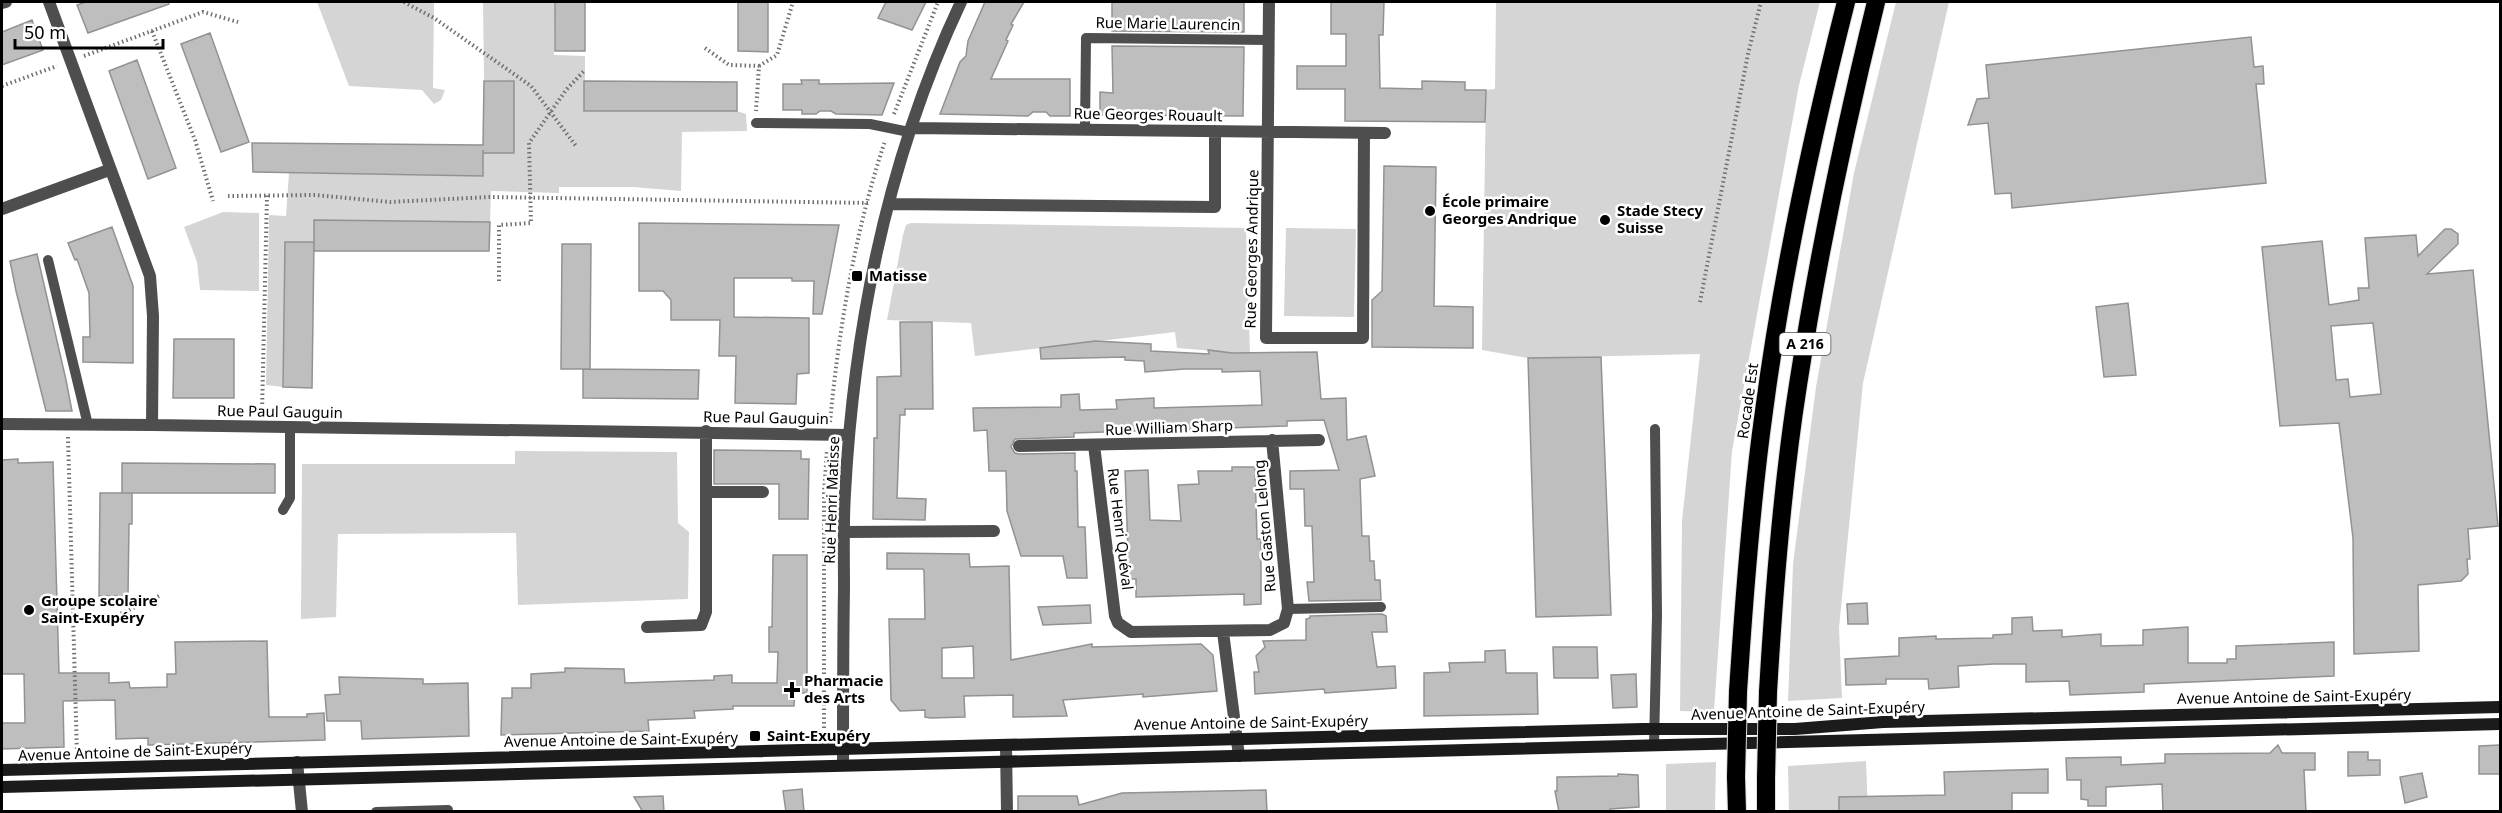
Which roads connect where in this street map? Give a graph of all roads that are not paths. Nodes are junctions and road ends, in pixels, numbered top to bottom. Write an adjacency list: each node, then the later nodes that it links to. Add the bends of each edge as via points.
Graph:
1 (6, 2): 7 (street)
2 (49, 2): 16 (street)
3 (961, 2): 11 (street, Rue Henri Matisse)
4 (1269, 2): 8 (street, Rue Georges Andrique)
5 (1846, 2): 58 (highway, Rocade Est / A 216, bridge, via 1806,175 1767,387 1746,569 1738,692)
6 (1876, 2): 59 (highway, A 216, bridge, via 1828,217 1798,386 1778,543 1768,692)
7 (2, 3)
8 (1269, 40): 10 (lane, Rue Marie Laurencin, via 1086,39); 13 (street, Rue Georges Andrique)
9 (756, 123): 11 (lane, via 870,124)
10 (1085, 129): 11 (street, Rue Georges Rouault); 12 (street, Rue Georges Rouault)
11 (910, 130): 17 (street, Rue Henri Matisse)
12 (1215, 131): 13 (street, Rue Georges Rouault); 17 (street, via 1215,207)
13 (1269, 132): 14 (street, Rue Georges Rouault); 14 (street, Rue Georges Andrique, via 1266,338 1363,338)
14 (1364, 133): 15 (street, Rue Georges Rouault)
15 (1385, 133)
16 (110, 170): 18 (street); 22 (street, via 152,284)
17 (889, 204): 26 (street, Rue Henri Matisse, via 862,327)
18 (2, 209)
19 (48, 260): 21 (lane)
20 (2, 424): 21 (street, Rue Paul Gauguin)
21 (88, 424): 22 (street, Rue Paul Gauguin)
22 (152, 425): 23 (street, Rue Paul Gauguin)
23 (290, 427): 25 (street, Rue Paul Gauguin); 33 (lane, via 290,498)
24 (1655, 429): 42 (lane)
25 (706, 431): 26 (street, Rue Paul Gauguin); 31 (street)
26 (849, 435): 35 (street, Rue Henri Matisse)
27 (1272, 440): 28 (street, Rue William Sharp); 29 (street, Rue William Sharp); 37 (street, Rue Gaston Lelong)
28 (1320, 440)
29 (1094, 445): 30 (street, Rue William Sharp); 39 (street, Rue Henri Quéval, via 1118,623 1131,632)
30 (1018, 446)
31 (706, 492): 32 (street); 38 (street, via 706,612 701,625)
32 (763, 492)
33 (283, 510)
34 (994, 531): 35 (street)
35 (844, 532): 46 (street, Rue Henri Matisse)
36 (1380, 607): 37 (lane)
37 (1288, 609): 39 (street, via 1284,623 1277,628)
38 (647, 627)
39 (1224, 632): 43 (street)
40 (2500, 707): 42 (main road, Avenue Antoine de Saint-Exupéry, via 1891,722 1795,729)
41 (2500, 724): 45 (main road, Avenue Antoine de Saint-Exupéry)
42 (1654, 729): 43 (main road, Avenue Antoine de Saint-Exupéry); 45 (lane)
43 (1236, 739): 44 (main road, Avenue Antoine de Saint-Exupéry); 47 (street)
44 (1006, 745): 46 (main road, Avenue Antoine de Saint-Exupéry); 48 (street)
45 (1654, 745): 47 (main road, Avenue Antoine de Saint-Exupéry)
46 (843, 749): 49 (main road, Avenue Antoine de Saint-Exupéry); 50 (street, Rue Henri Matisse)
47 (1239, 756): 48 (main road, Avenue Antoine de Saint-Exupéry)
48 (1006, 761): 50 (main road, Avenue Antoine de Saint-Exupéry); 57 (street)
49 (297, 762): 51 (main road, Avenue Antoine de Saint-Exupéry); 52 (street)
50 (843, 765): 52 (main road, Avenue Antoine de Saint-Exupéry)
51 (2, 770)
52 (299, 779): 53 (main road, Avenue Antoine de Saint-Exupéry); 55 (street)
53 (2, 787)
54 (448, 810): 56 (lane)
55 (302, 812)
56 (376, 812)
57 (1007, 812)
58 (1737, 812)
59 (1766, 812)

